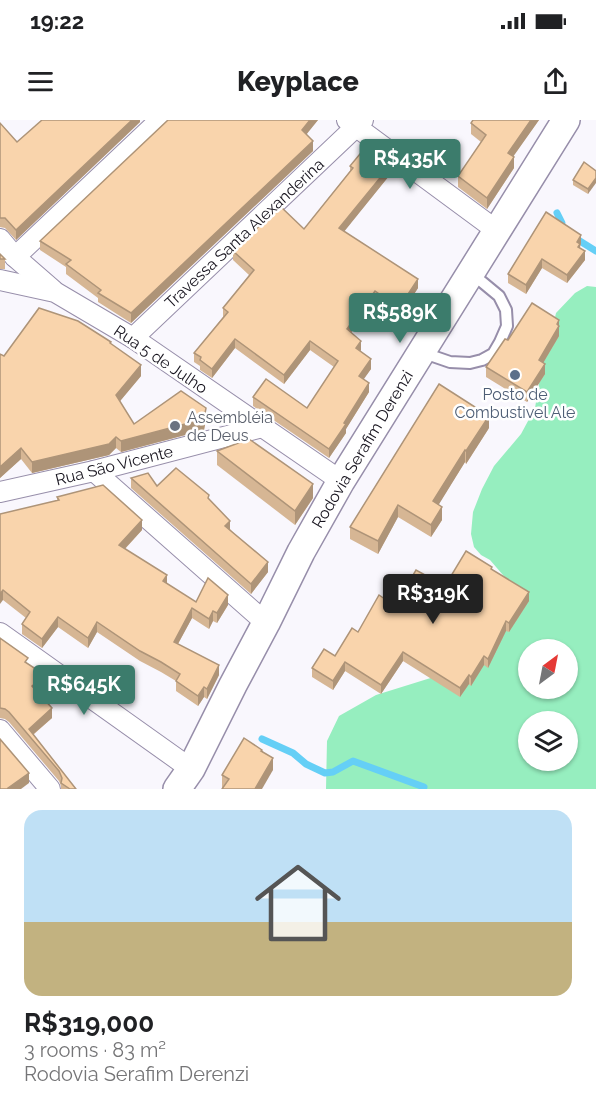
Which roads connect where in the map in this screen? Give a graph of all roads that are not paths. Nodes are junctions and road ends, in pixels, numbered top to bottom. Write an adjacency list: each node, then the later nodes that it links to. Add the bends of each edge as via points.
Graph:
1 (160, 120): 6 (street)
2 (566, 120): 4 (main road, Rodovia Serafim Derenzi)
3 (355, 123): 4 (street); 10 (street, Travessa Santa Alexanderina)
4 (496, 230): 7 (main road, Rodovia Serafim Derenzi)
5 (0, 239): 6 (street)
6 (15, 257): 9 (street)
7 (470, 272): 11 (main road, Rodovia Serafim Derenzi); 11 (lane, via 499,296 506,310 507,326 493,354 470,363 450,362)
8 (0, 280): 9 (street, Rua 5 de Julho)
9 (56, 292): 10 (street, Rua 5 de Julho)
10 (133, 338): 12 (street, Rua 5 de Julho)
11 (421, 352): 14 (main road, Rodovia Serafim Derenzi)
12 (262, 427): 13 (street, Rua São Vicente); 14 (street, Rua 5 de Julho)
13 (94, 471): 15 (street, Rua São Vicente); 16 (street)
14 (341, 481): 16 (main road, Rodovia Serafim Derenzi)
15 (0, 492)
16 (266, 623): 19 (main road, Rodovia Serafim Derenzi)
17 (3, 640): 19 (street)
18 (0, 730): 20 (street)
19 (184, 779)
20 (50, 789)

